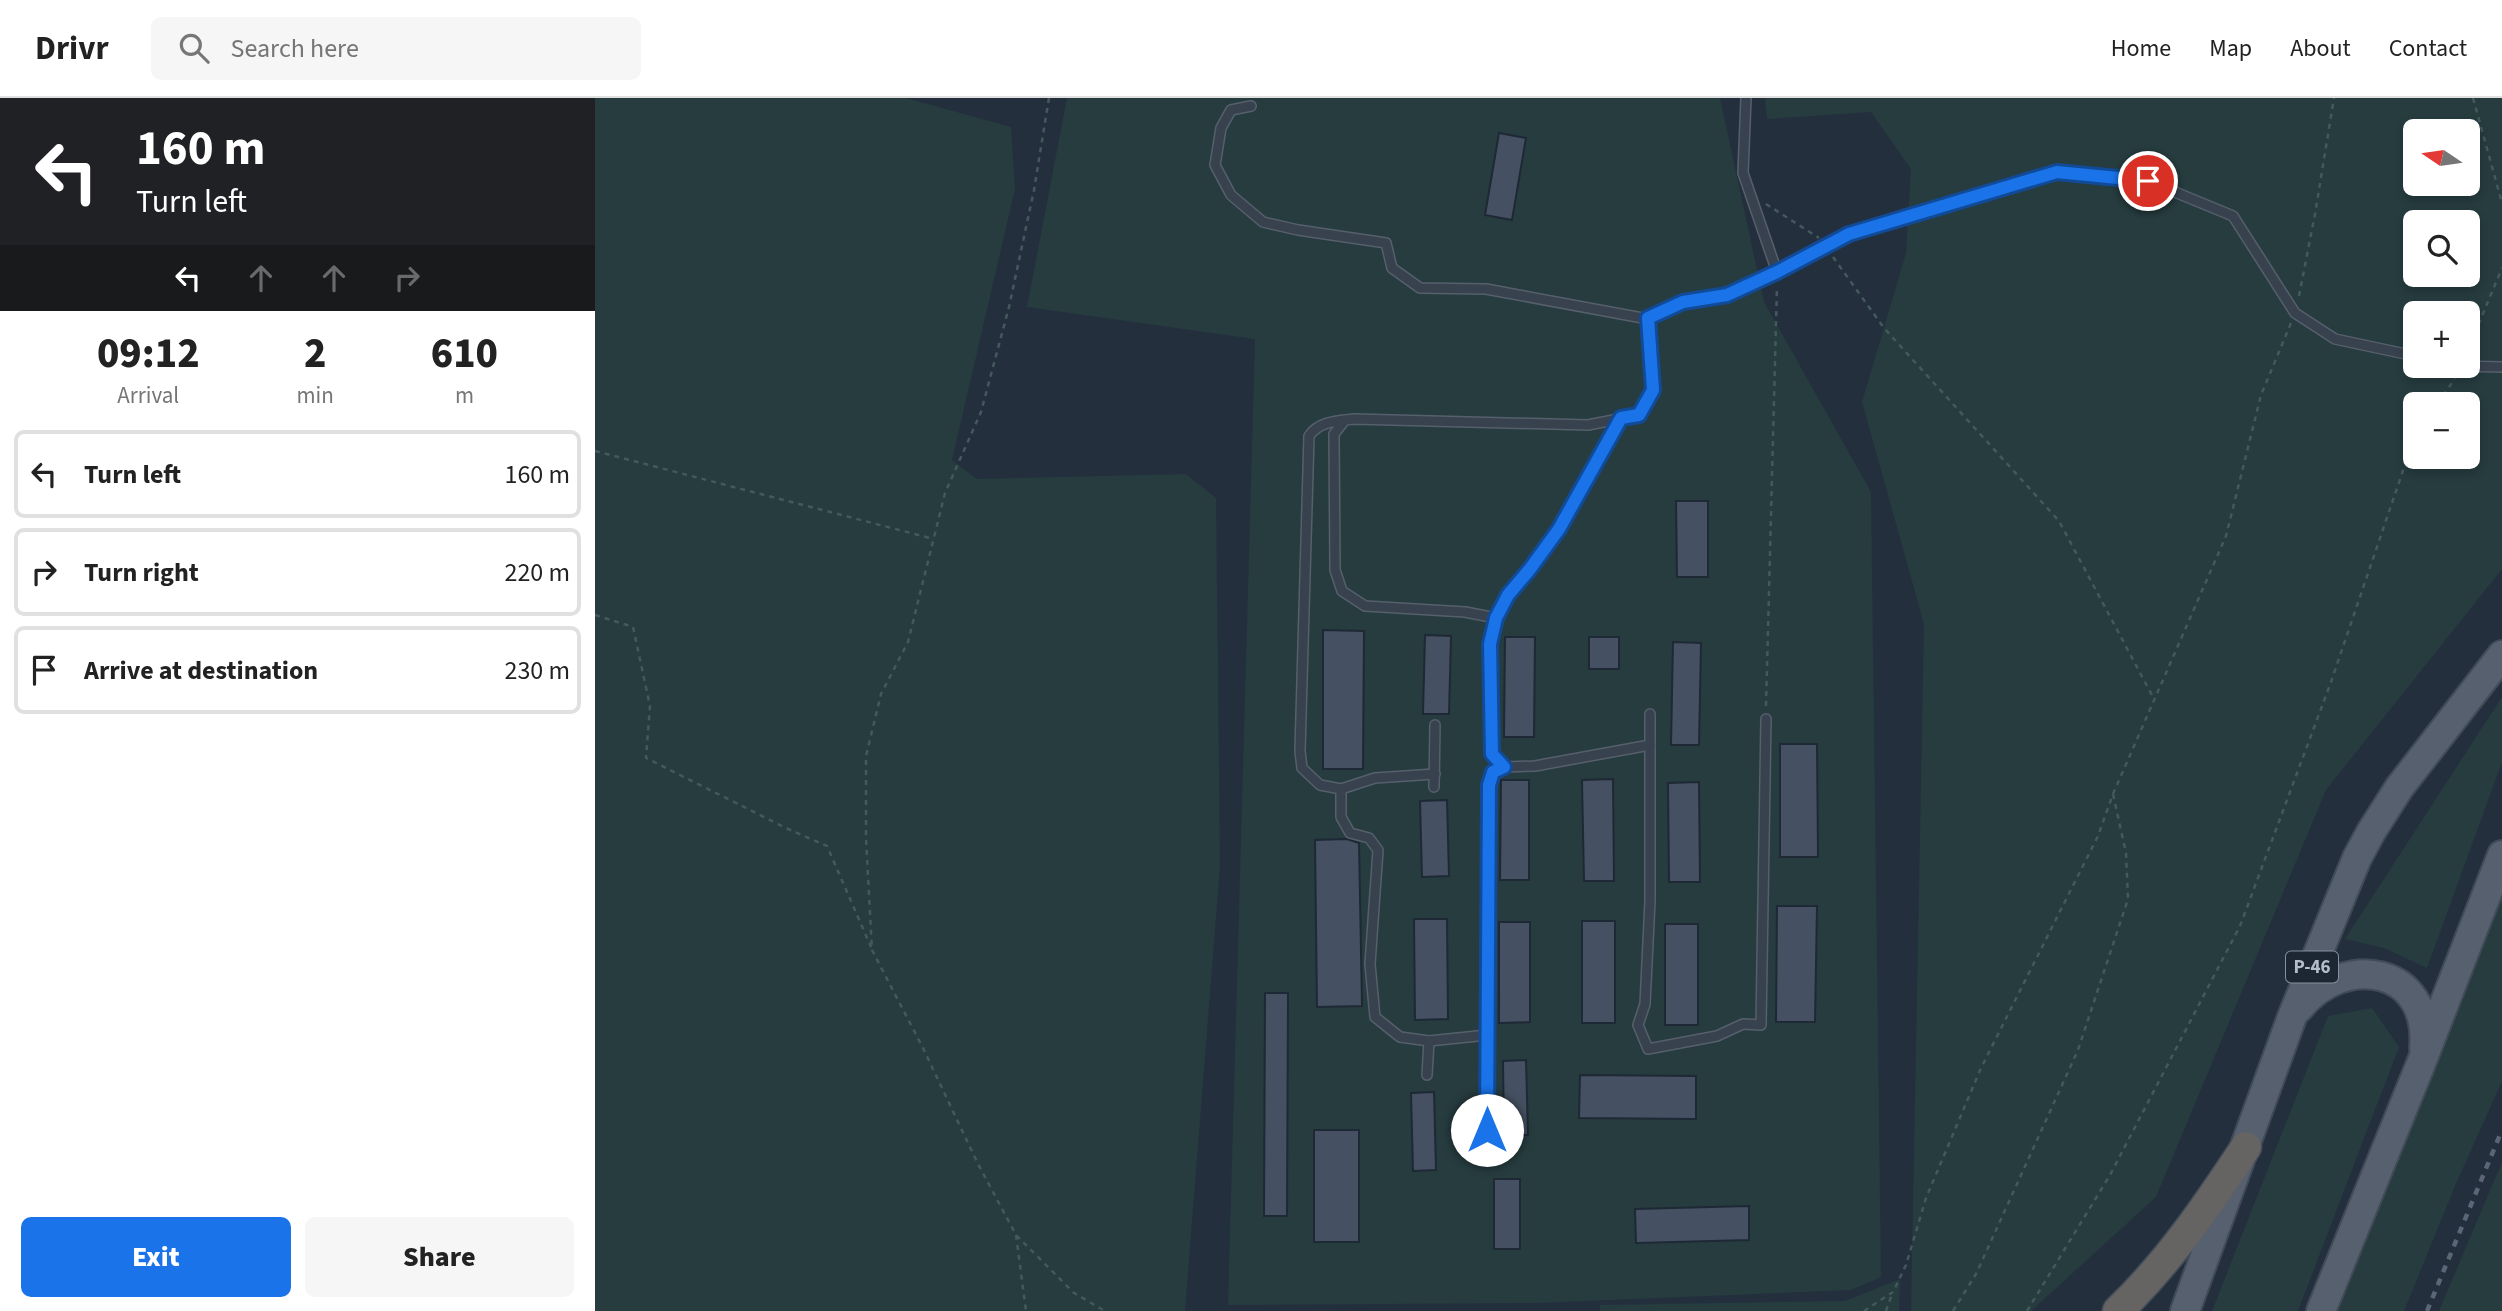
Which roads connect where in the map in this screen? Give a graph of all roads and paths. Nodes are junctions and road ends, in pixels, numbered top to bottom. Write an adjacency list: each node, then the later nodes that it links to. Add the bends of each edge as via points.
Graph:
1 (1049, 98): 21 (path, via 1009,307 977,425 945,493)
2 (1746, 98): 6 (lane, via 1743,173)
3 (2334, 98): 11 (path)
4 (2473, 98): 7 (path)
5 (1251, 106): 12 (lane, via 1231,110 1220,128 1216,165 1231,195 1262,222 1385,243 1392,268 1420,288 1486,289)
6 (1750, 193): 8 (path, via 1819,238); 10 (lane)
7 (2502, 203)
8 (1825, 247): 10 (lane); 11 (lane, via 1849,234 2057,172 2148,181 2233,216); 25 (path, via 1884,328 2059,521)
9 (2502, 268): 13 (path)
10 (1777, 272): 12 (lane, via 1727,295 1683,302); 29 (path)
11 (2295, 313): 14 (lane, via 2335,339); 25 (path, via 2261,395 2226,536)
12 (1648, 318): 17 (lane, via 1653,390 1639,415)
13 (2480, 321)
14 (2403, 353)
15 (2480, 366): 16 (lane)
16 (2502, 367)
17 (1621, 418): 18 (lane, via 1588,425); 23 (lane, via 1559,529)
18 (1345, 420): 23 (lane, via 1334,434 1335,570 1342,591 1365,606); 34 (lane, via 1315,427 1310,436 1300,751 1303,768 1320,785)
19 (595, 451): 21 (path)
20 (2404, 469): 52 (path, via 2240,926 2110,1175)
21 (934, 540): 37 (path, via 908,642 881,694 866,756)
22 (595, 615): 37 (path, via 633,627 650,706 646,758 827,846)
23 (1496, 618): 31 (lane, via 1490,644 1492,754)
24 (2502, 655): 38 (main road, Р-46, via 2399,788 2371,832)
25 (2154, 699): 35 (path)
26 (1650, 713): 30 (lane)
27 (1766, 719): 29 (lane)
28 (1435, 725): 32 (lane)
29 (1766, 735): 30 (lane, via 1761,1025 1743,1024 1717,1036 1648,1049 1638,1025 1646,1004)
30 (1650, 745): 31 (lane, via 1535,766)
31 (1504, 767): 39 (lane, via 1493,772 1489,785)
32 (1435, 774): 33 (lane); 34 (lane, via 1375,778)
33 (1434, 787)
34 (1341, 789): 40 (lane, via 1341,817 1350,832 1369,838 1378,850 1370,964 1375,1017 1400,1037)
35 (2113, 794): 46 (path, via 2098,836 1981,1068 1926,1198); 51 (path, via 2126,853 2128,900 2078,1050 1976,1274)
36 (2502, 855): 41 (main road)
37 (872, 950): 45 (path)
38 (2292, 1017): 41 (main road, via 2318,989 2340,977 2366,974 2388,978 2406,988 2424,1017); 44 (main road, Р-46)
39 (1487, 1035): 40 (lane); 43 (lane, via 1487,1130)
40 (1429, 1041): 42 (lane)
41 (2422, 1061): 55 (main road)
42 (1427, 1075)
43 (1497, 1147)
44 (2246, 1147): 53 (highway, via 2173,1251); 54 (main road, Р-46)
45 (1016, 1235): 47 (path); 48 (path, via 1074,1293)
46 (1893, 1292): 49 (path); 50 (path)
47 (1026, 1311)
48 (1105, 1311)
49 (1864, 1311)
50 (1886, 1311)
51 (1953, 1311)
52 (2027, 1311)
53 (2118, 1311)
54 (2185, 1311)
55 (2321, 1311)

